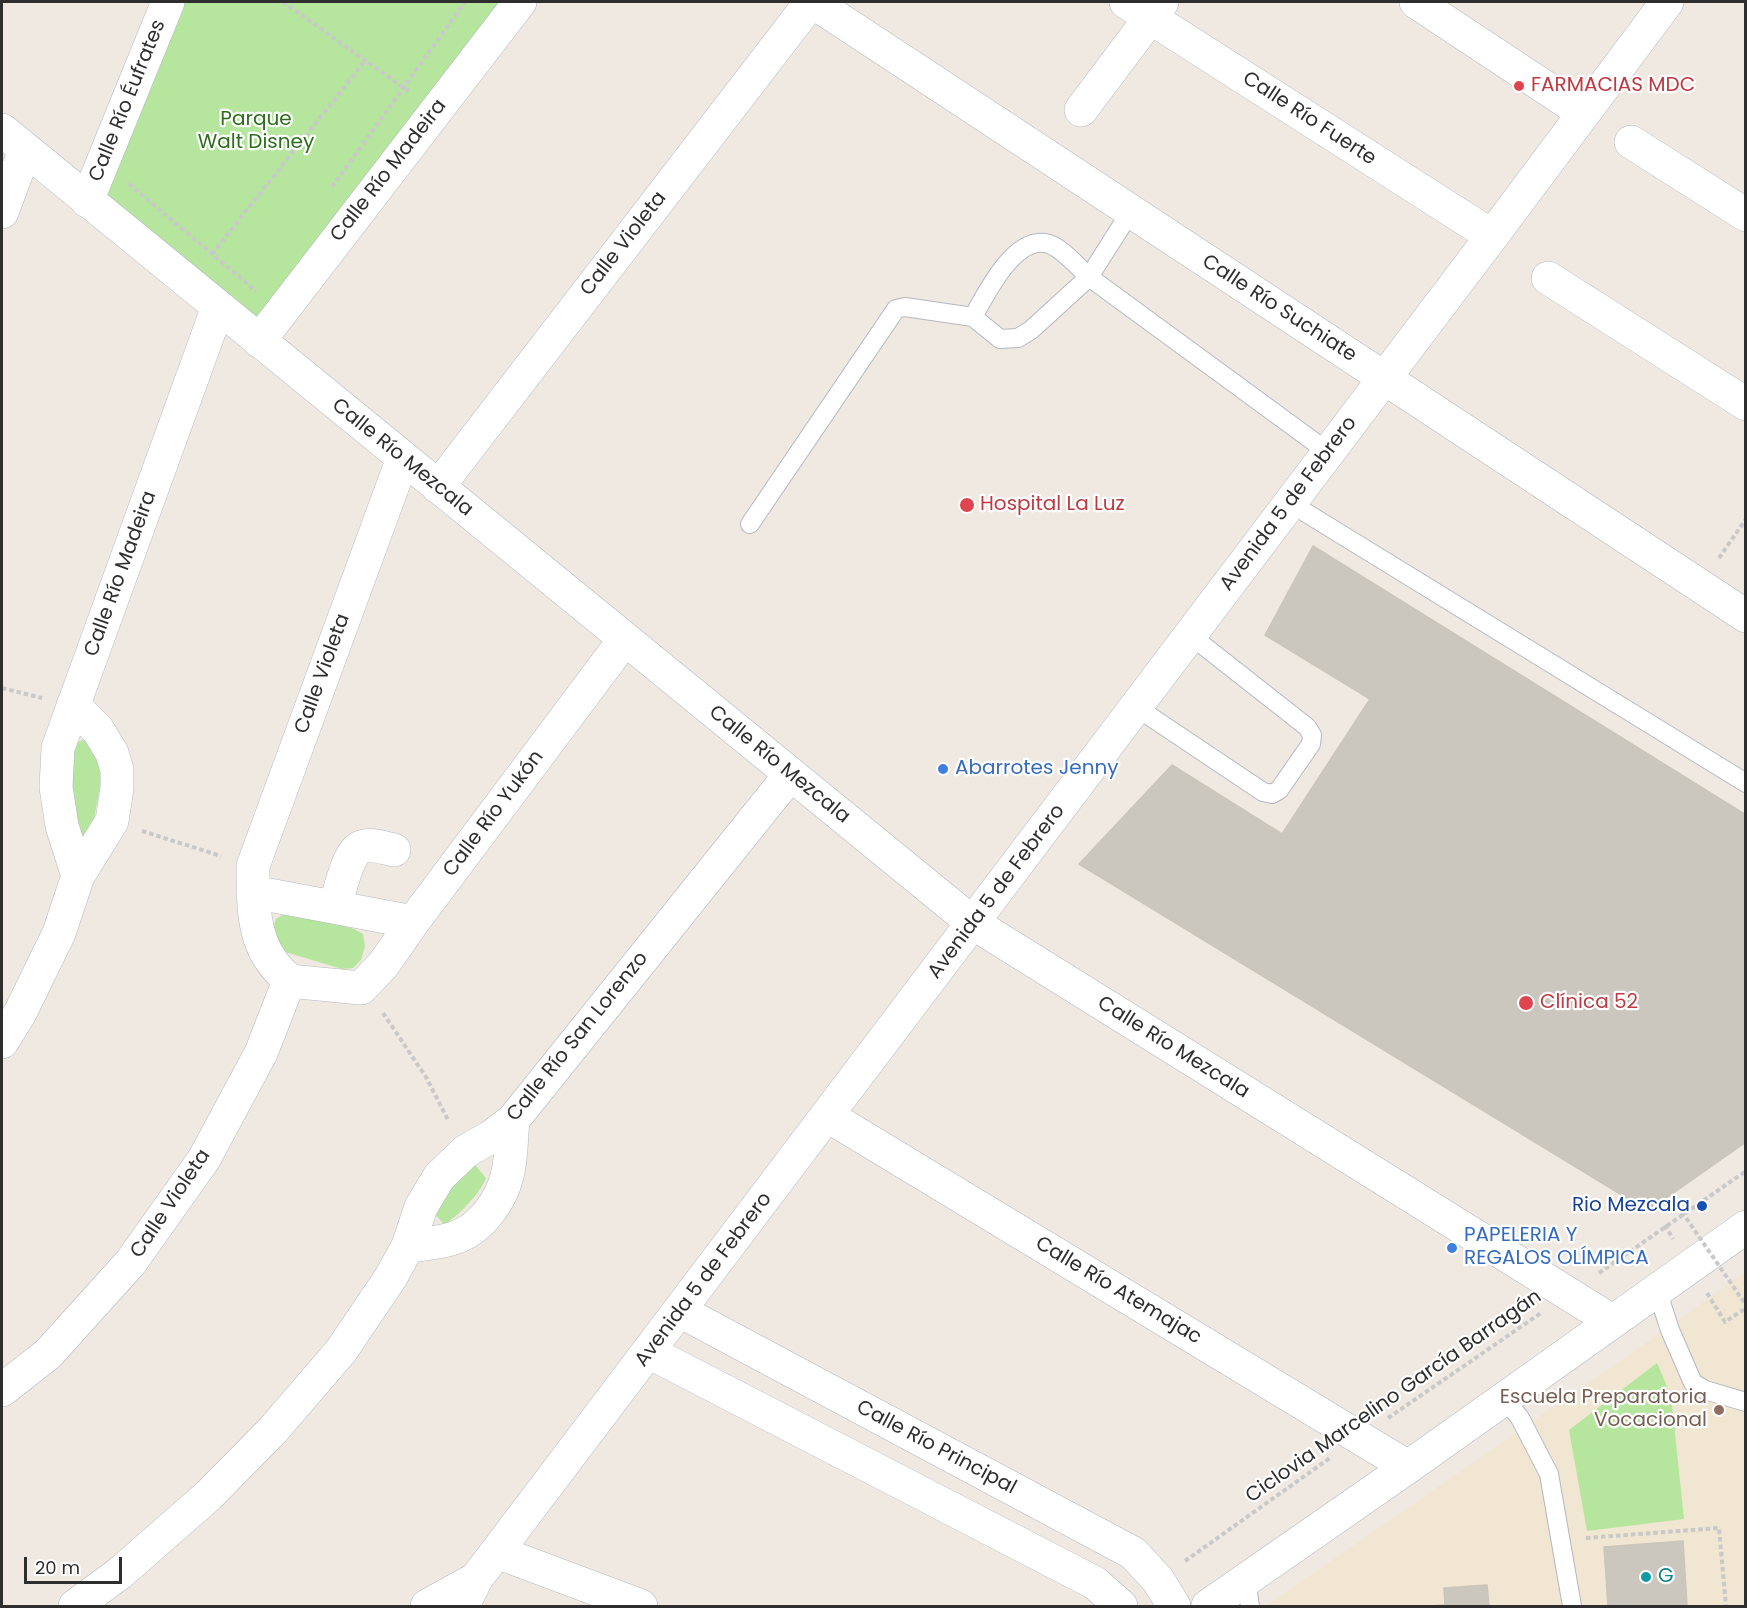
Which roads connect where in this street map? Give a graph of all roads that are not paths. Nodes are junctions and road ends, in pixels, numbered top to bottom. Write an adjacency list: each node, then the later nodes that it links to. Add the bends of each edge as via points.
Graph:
1 (168, 2): 11 (street, Calle Río Éufrates)
2 (520, 2): 19 (street, Calle Río Madeira, via 436,111)
3 (812, 2): 12 (street, Calle Río Suchiate); 24 (street, Calle Violeta)
4 (1416, 2): 8 (street)
5 (1667, 2): 8 (street, Avenida 5 de Febrero)
6 (1146, 7): 7 (street); 15 (street, Calle Río Fuerte)
7 (1081, 110)
8 (1584, 113): 15 (street, Avenida 5 de Febrero)
9 (13, 140): 11 (street, Calle Río Mezcala); 13 (street)
10 (1631, 142): 14 (street)
11 (87, 201): 19 (street, Calle Río Mezcala)
12 (1131, 211): 16 (lane); 20 (street, Calle Río Suchiate)
13 (2, 212)
14 (1746, 216)
15 (1492, 236): 20 (street, Avenida 5 de Febrero)
16 (1089, 277): 18 (lane, via 1018,338 1000,339); 18 (lane, via 1059,249 1045,243 1028,245 1013,255); 22 (lane)
17 (1548, 278): 21 (street)
18 (973, 317): 26 (lane, via 896,309)
19 (237, 323): 23 (street, Calle Río Mezcala); 30 (street, Calle Río Madeira)
20 (1384, 378): 22 (street, Avenida 5 de Febrero); 27 (street, Calle Río Suchiate)
21 (1746, 404)
22 (1328, 452): 25 (street, Avenida 5 de Febrero)
23 (403, 459): 24 (street, Calle Río Mezcala); 36 (street, Calle Violeta)
24 (438, 487): 29 (street, Calle Río Mezcala)
25 (1290, 503): 28 (street, Avenida 5 de Febrero); 33 (lane)
26 (750, 524)
27 (1746, 616)
28 (1190, 635): 31 (street, Avenida 5 de Febrero); 31 (lane, via 1307,727 1312,735 1311,744 1279,790 1272,794 1263,792)
29 (625, 639): 32 (street, Calle Río Mezcala); 38 (street, Calle Río Yukón)
30 (73, 705): 35 (street, Calle Río Madeira, via 58,748 56,787 62,826); 35 (street, via 98,730 117,770 112,821)
31 (1136, 707): 39 (street, Avenida 5 de Febrero)
32 (790, 774): 39 (street, Calle Río Mezcala); 43 (street, Calle Río San Lorenzo)
33 (1746, 783)
34 (394, 850): 37 (street, via 358,848 350,859)
35 (78, 876): 41 (street, via 59,933)
36 (253, 879): 37 (street); 40 (street, via 264,949)
37 (335, 907): 38 (street)
38 (413, 922): 40 (street, Calle Río Yukón, via 361,988)
39 (973, 923): 42 (street, Avenida 5 de Febrero); 48 (street, Calle Río Mezcala)
40 (289, 981): 50 (street, Calle Violeta, via 261,1053 204,1159 131,1262 48,1354)
41 (2, 1042)
42 (828, 1116): 47 (street, Avenida 5 de Febrero); 53 (street, Calle Río Atemajac)
43 (513, 1120): 45 (street, Calle Río San Lorenzo, via 466,1150 439,1177 421,1207); 45 (street, via 507,1176 483,1220 453,1238)
44 (1746, 1227): 46 (street)
45 (408, 1245): 58 (street, Calle Río San Lorenzo, via 341,1351 273,1430 209,1495 120,1573)
46 (1657, 1290): 48 (street); 52 (lane, via 1693,1383)
47 (680, 1311): 49 (street, Avenida 5 de Febrero); 56 (street, Calle Río Principal, via 1133,1553)
48 (1612, 1321): 51 (street)
49 (649, 1352): 54 (street, Avenida 5 de Febrero); 61 (street, via 1095,1583)
50 (2, 1390)
51 (1504, 1398): 53 (street); 63 (lane, via 1520,1418 1549,1474)
52 (1746, 1402)
53 (1408, 1467): 57 (street)
54 (497, 1552): 55 (street, Avenida 5 de Febrero); 60 (street)
55 (469, 1593): 59 (street, Avenida 5 de Febrero)
56 (1166, 1593)
57 (1248, 1593): 62 (street)
58 (75, 1606)
59 (427, 1606)
60 (641, 1606)
61 (1121, 1606)
62 (1208, 1606)
63 (1572, 1606)

